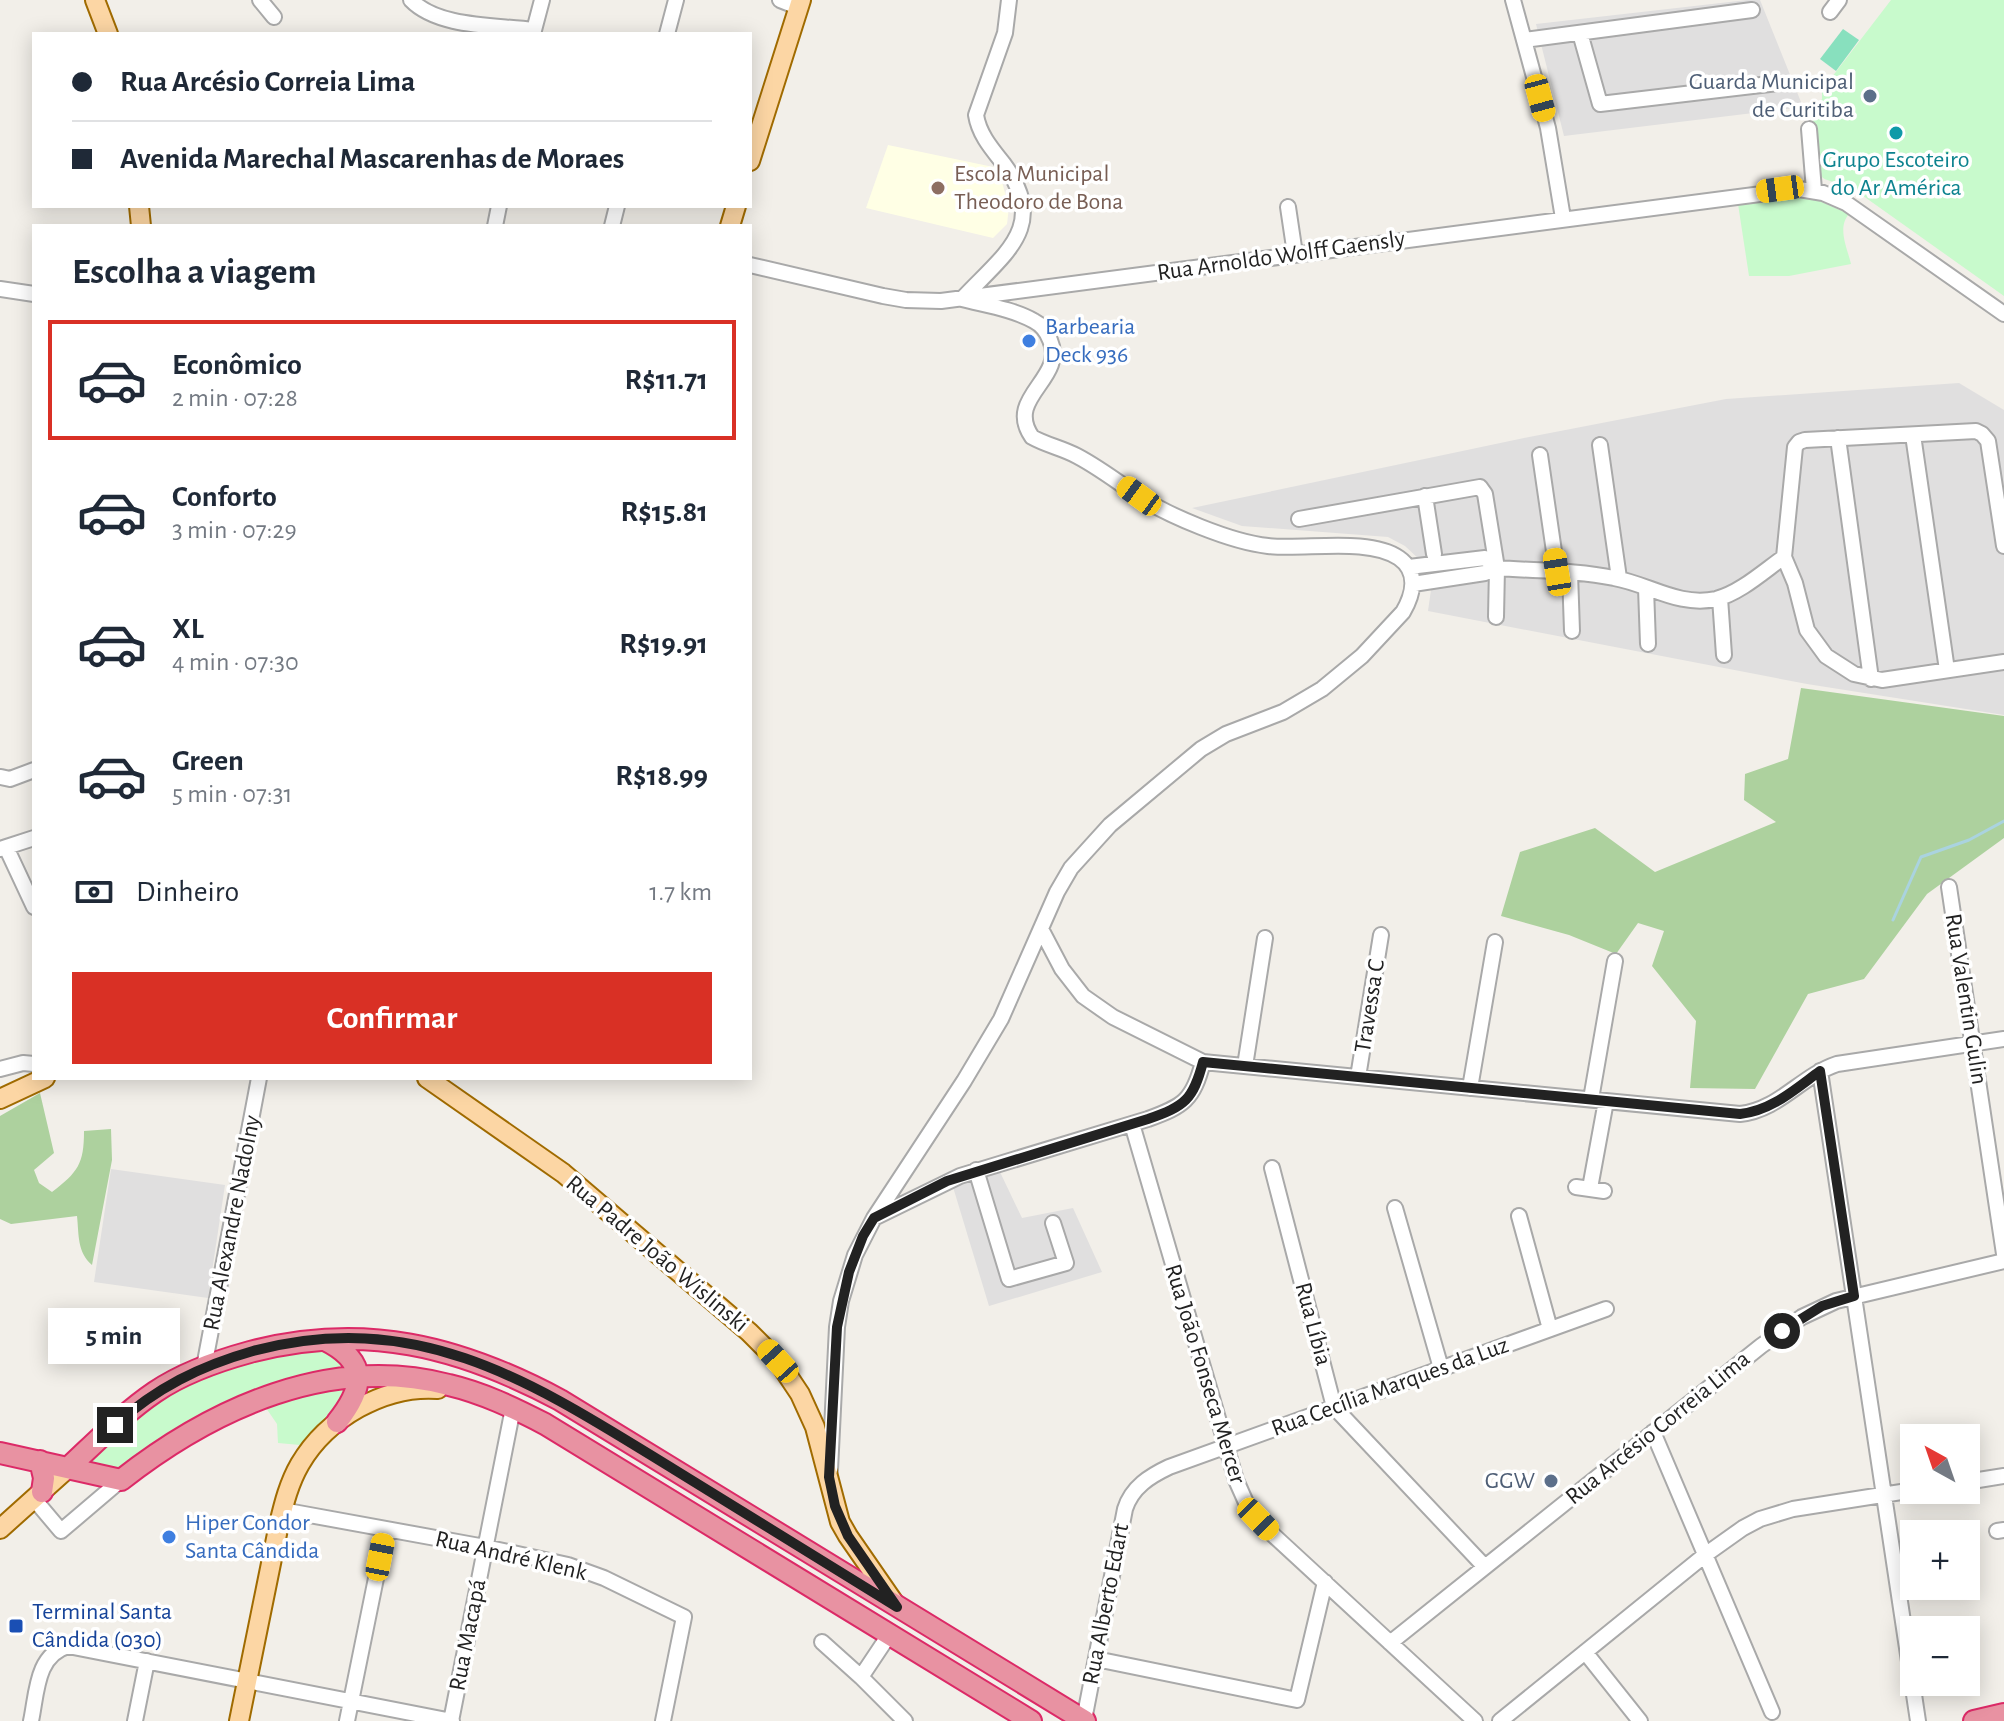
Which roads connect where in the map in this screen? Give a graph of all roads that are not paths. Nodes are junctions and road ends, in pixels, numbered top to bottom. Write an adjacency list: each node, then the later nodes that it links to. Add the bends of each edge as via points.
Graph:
1 (95, 0): 12 (main road)
2 (260, 0): 11 (street)
3 (411, 0): 13 (street, via 441,19)
4 (542, 0): 13 (street)
5 (676, 0): 14 (street)
6 (780, 0): 9 (street)
7 (1009, 0): 27 (street, via 1005,33 976,115 987,142 1019,186 1023,221 1013,244)
8 (1513, 0): 16 (street)
9 (800, 3): 19 (main road)
10 (1752, 10): 15 (street)
11 (274, 17)
12 (107, 32)
13 (533, 32)
14 (668, 32)
15 (1580, 33): 16 (street); 17 (street, via 1600,104)
16 (1524, 40): 22 (street, via 1550,139)
17 (1778, 83)
18 (1809, 129): 20 (street)
19 (752, 155)
20 (1814, 190): 22 (street, Rua Arnoldo Wolff Gaensly, via 1780,189); 28 (street, via 1858,210)
21 (1288, 207): 23 (street)
22 (1563, 218): 23 (street, Rua Arnoldo Wolff Gaensly)
23 (1295, 254): 27 (street, Rua Arnoldo Wolff Gaensly)
24 (752, 265): 27 (street, Rua Arnoldo Wolff Gaensly, via 906,300)
25 (0, 289): 26 (street)
26 (32, 294)
27 (962, 299): 38 (street, via 1031,319 1049,337 1053,361 1024,411 1032,437 1075,455 1153,504 1239,541 1376,549)
28 (2004, 314)
29 (1913, 435): 30 (street); 35 (street, via 1976,431 1986,437); 51 (street)
30 (1838, 438): 37 (street, via 1805,440 1795,447); 52 (street)
31 (1600, 445): 42 (street)
32 (1540, 455): 41 (street)
33 (1425, 496): 34 (street); 36 (street); 39 (street, via 1483,490)
34 (1299, 519)
35 (2004, 546)
36 (1434, 554)
37 (1784, 557): 45 (street); 52 (street, via 1815,644 1840,668)
38 (1409, 567): 40 (street); 43 (street)
39 (1497, 568): 40 (street, via 1485,558); 41 (street); 46 (street)
40 (1449, 570): 43 (street)
41 (1564, 573): 42 (street); 47 (street)
42 (1619, 578): 44 (street)
43 (1413, 584): 59 (street, via 1403,612 1341,675 1293,707 1214,740 1110,825 1071,868)
44 (1646, 588): 45 (street, via 1690,601); 48 (street)
45 (1720, 598): 49 (street)
46 (1496, 617)
47 (1572, 631)
48 (1648, 644)
49 (1724, 655)
50 (2004, 662): 51 (street)
51 (1947, 670): 52 (street)
52 (1871, 679)
53 (32, 771): 54 (street)
54 (1, 777)
55 (32, 839): 56 (street)
56 (3, 848): 58 (street)
57 (1949, 887): 65 (street, Rua Valentin Gulin)
58 (32, 903)
59 (1041, 929): 66 (street, via 1083,996); 87 (street, via 984,1048)
60 (1381, 935): 72 (street, Travessa C)
61 (1265, 938): 68 (street)
62 (1495, 942): 77 (street)
63 (1615, 961): 79 (street)
64 (2004, 1039): 65 (street)
65 (1972, 1044): 70 (street); 81 (street, Rua Valentin Gulin)
66 (1203, 1062): 68 (street); 80 (street, via 1183,1104)
67 (32, 1064): 69 (street)
68 (1245, 1066): 72 (street)
69 (0, 1069)
70 (1820, 1071): 79 (street, via 1783,1098 1740,1114); 91 (street)
71 (32, 1073): 76 (main road)
72 (1358, 1077): 77 (street)
73 (41, 1080): 78 (main road)
74 (259, 1080): 95 (street, Rua Alexandre Nadolny)
75 (430, 1080): 109 (main road, Rua Padre João Wislinski, via 563,1173 764,1346 800,1394)
76 (0, 1086)
77 (1470, 1088): 79 (street)
78 (0, 1099)
79 (1599, 1100): 84 (street)
80 (1132, 1124): 83 (street); 104 (street, Rua João Fonseca Mercer)
81 (1997, 1163): 89 (street, Rua Valentin Gulin)
82 (1272, 1168): 99 (street, Rua Líbia)
83 (976, 1170): 87 (street); 88 (street, via 1009,1279 1066,1263)
84 (1590, 1189)
85 (1395, 1208): 96 (street)
86 (1519, 1216): 93 (street)
87 (874, 1218): 109 (street, via 841,1301)
88 (1053, 1223)
89 (2004, 1254)
90 (2004, 1261): 91 (street, Rua Arcésio Correia Lima)
91 (1854, 1296): 102 (street, Rua Arcésio Correia Lima, via 1822,1306 1782,1331); 114 (street)
92 (1606, 1309): 93 (street, Rua Cecília Marques da Luz)
93 (1550, 1329): 96 (street, Rua Cecília Marques da Luz)
94 (324, 1339): 95 (highway, via 269,1347); 97 (highway, via 348,1355); 120 (highway, via 430,1347 511,1375 579,1411)
95 (204, 1367): 103 (highway, via 156,1391)
96 (1441, 1368): 99 (street, Rua Cecília Marques da Luz)
97 (357, 1375): 98 (highway, via 415,1378); 101 (highway, via 355,1399); 110 (highway, via 307,1384 223,1414 164,1447)
98 (470, 1391): 100 (highway); 101 (main road, via 403,1391)
99 (1334, 1407): 104 (street, Rua Cecília Marques da Luz); 123 (street, Rua Líbia)
100 (513, 1408): 119 (street, Rua Macapá); 124 (highway)
101 (337, 1422): 116 (main road, via 303,1458)
102 (1653, 1432): 121 (street); 123 (street, Rua Arcésio Correia Lima)
103 (92, 1445): 106 (highway); 107 (highway)
104 (1226, 1446): 112 (street, Rua Cecília Marques da Luz, via 1169,1467); 125 (street, Rua João Fonseca Mercer, via 1248,1507)
105 (0, 1453): 106 (highway)
106 (40, 1461): 107 (highway); 115 (highway, via 44,1478)
107 (68, 1468): 110 (highway); 115 (main road)
108 (2004, 1476): 111 (street)
109 (829, 1477): 122 (main road, Rua Padre João Wislinski, via 840,1522)
110 (121, 1480): 115 (street, via 61,1531)
111 (1980, 1480)
112 (1134, 1490): 132 (street, Rua Alberto Edart, via 1125,1509)
113 (1900, 1492): 114 (street)
114 (1884, 1494): 121 (street, via 1760,1519); 152 (street)
115 (38, 1495): 117 (main road)
116 (282, 1510): 118 (street, Rua André Klenk); 136 (main road)
117 (0, 1529)
118 (386, 1529): 119 (street, Rua André Klenk); 137 (street)
119 (485, 1547): 145 (street, Rua Macapá); 146 (street, Rua André Klenk, via 587,1571 684,1617)
120 (810, 1554): 124 (highway, via 795,1551); 126 (highway)
121 (1705, 1555): 131 (street); 138 (street)
122 (869, 1564): 126 (main road); 127 (main road, via 896,1586)
123 (1485, 1567): 130 (street, Rua Arcésio Correia Lima)
124 (780, 1568): 128 (highway)
125 (1325, 1582): 130 (street, Rua João Fonseca Mercer); 132 (street, via 1297,1700)
126 (897, 1607): 127 (highway); 134 (highway)
127 (923, 1622): 140 (highway)
128 (889, 1635): 134 (highway); 135 (street)
129 (822, 1642): 135 (street)
130 (1390, 1643): 149 (street, Rua João Fonseca Mercer)
131 (1585, 1652): 150 (street); 151 (street)
132 (1096, 1659): 140 (street, Rua Alberto Edart)
133 (147, 1661): 136 (street); 141 (street, via 59,1648 43,1664); 142 (street)
134 (934, 1663): 148 (highway)
135 (861, 1677): 147 (street)
136 (247, 1681): 137 (street); 143 (main road)
137 (351, 1701): 144 (street); 145 (street)
138 (1772, 1712)
139 (2004, 1714): 153 (highway)
140 (1079, 1719)
141 (31, 1721)
142 (135, 1721)
143 (239, 1721)
144 (347, 1721)
145 (451, 1721)
146 (663, 1721)
147 (905, 1721)
148 (1031, 1721)
149 (1475, 1721)
150 (1500, 1721)
151 (1640, 1721)
152 (1918, 1721)
153 (1974, 1721)

